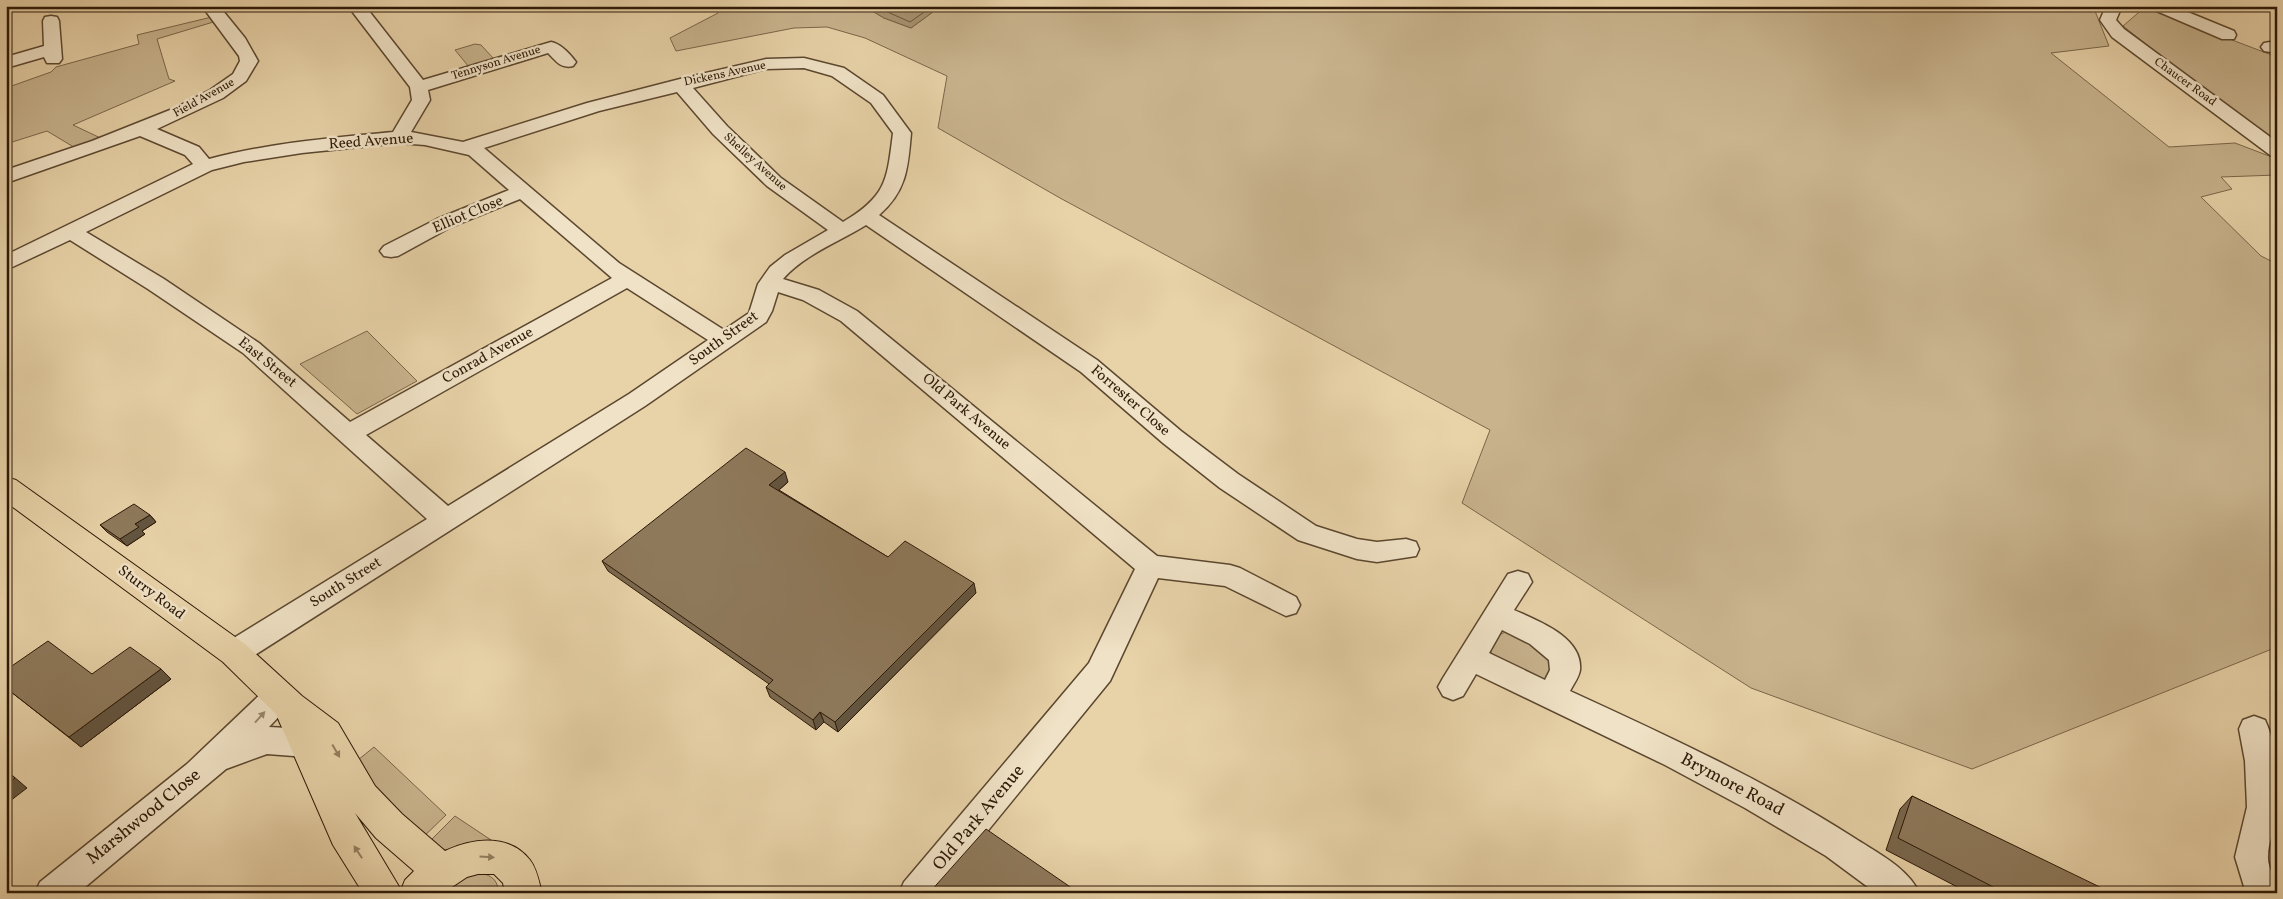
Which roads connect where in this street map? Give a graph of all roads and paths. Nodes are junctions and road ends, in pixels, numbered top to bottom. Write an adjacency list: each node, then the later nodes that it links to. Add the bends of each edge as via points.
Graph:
1 (210, 6): 11 (street, Field Avenue, via 244,50 250,60 248,68 227,88)
2 (2114, 6): 14 (street, Chaucer Road, via 2108,20 2118,33)
3 (2158, 6): 6 (street)
4 (363, 8): 10 (street)
5 (51, 21): 7 (street, via 52,54)
6 (2228, 35)
7 (6, 62)
8 (567, 62): 10 (street, Tennyson Avenue, via 551,46)
9 (680, 84): 13 (street, Dickens Avenue); 18 (street, Dickens Avenue, via 766,64 804,63 838,72 877,99 902,133 897,177 880,206); 19 (street, Shelley Avenue, via 720,130 774,182)
10 (419, 87): 12 (street, via 421,100)
11 (142, 130): 15 (street, via 192,151); 16 (street, Field Avenue)
12 (399, 137): 13 (street, Reed Avenue); 15 (street, Reed Avenue, via 302,147 243,156)
13 (467, 147): 17 (street, Reed Avenue)
14 (2277, 151)
15 (205, 166): 20 (street, Reed Avenue)
16 (6, 177)
17 (523, 191): 21 (street, Elliot Close, via 444,223 421,246); 23 (street, Reed Avenue)
18 (868, 216): 19 (street, South Street); 29 (street, Forrester Close, via 1089,366 1229,481 1308,533 1357,549 1377,552)
19 (841, 230): 24 (street, South Street, via 797,255)
20 (70, 231): 22 (street, Reed Avenue); 26 (street, East Street, via 251,348)
21 (391, 251)
22 (6, 263)
23 (626, 279): 25 (street, Reed Avenue); 26 (street, Conrad Avenue)
24 (769, 284): 25 (street, South Street, via 763,310 758,317); 30 (street, Old Park Avenue, via 804,292 849,316)
25 (724, 340): 28 (street, South Street, via 637,400)
26 (350, 433): 28 (street, East Street)
27 (6, 487): 34 (highway, Sturry Road)
28 (451, 515): 34 (street, South Street)
29 (1406, 549)
30 (1150, 566): 32 (street, via 1230,576); 47 (street, Old Park Avenue, via 1100,672)
31 (1518, 582): 33 (street)
32 (1286, 605)
33 (1496, 615): 35 (street); 37 (street, via 1539,636 1558,648 1566,658 1565,670)
34 (234, 653): 38 (highway, Sturry Road)
35 (1472, 658): 36 (street); 37 (street, Brymore Road)
36 (1453, 688)
37 (1551, 697): 48 (street, Brymore Road, via 1757,797 1817,832)
38 (284, 701): 40 (highway, Sturry Road); 41 (street, Marshwood Close, one-way to 38); 43 (highway, Sturry Road, one-way to 43, via 326,733 363,797)
39 (2254, 729): 42 (street)
40 (307, 743): 41 (street, Marshwood Close, via 267,740); 46 (highway, Sturry Road, one-way to 40, via 346,833)
41 (213, 760): 45 (street, Marshwood Close)
42 (2269, 763): 49 (street, via 2263,808 2250,857)
43 (430, 882): 44 (highway, Sturry Road, one-way to 44, via 472,858 487,856 502,859 514,867 522,878)
44 (525, 892)
45 (52, 893)
46 (384, 893)
47 (916, 893)
48 (1902, 893)
49 (2262, 893)

